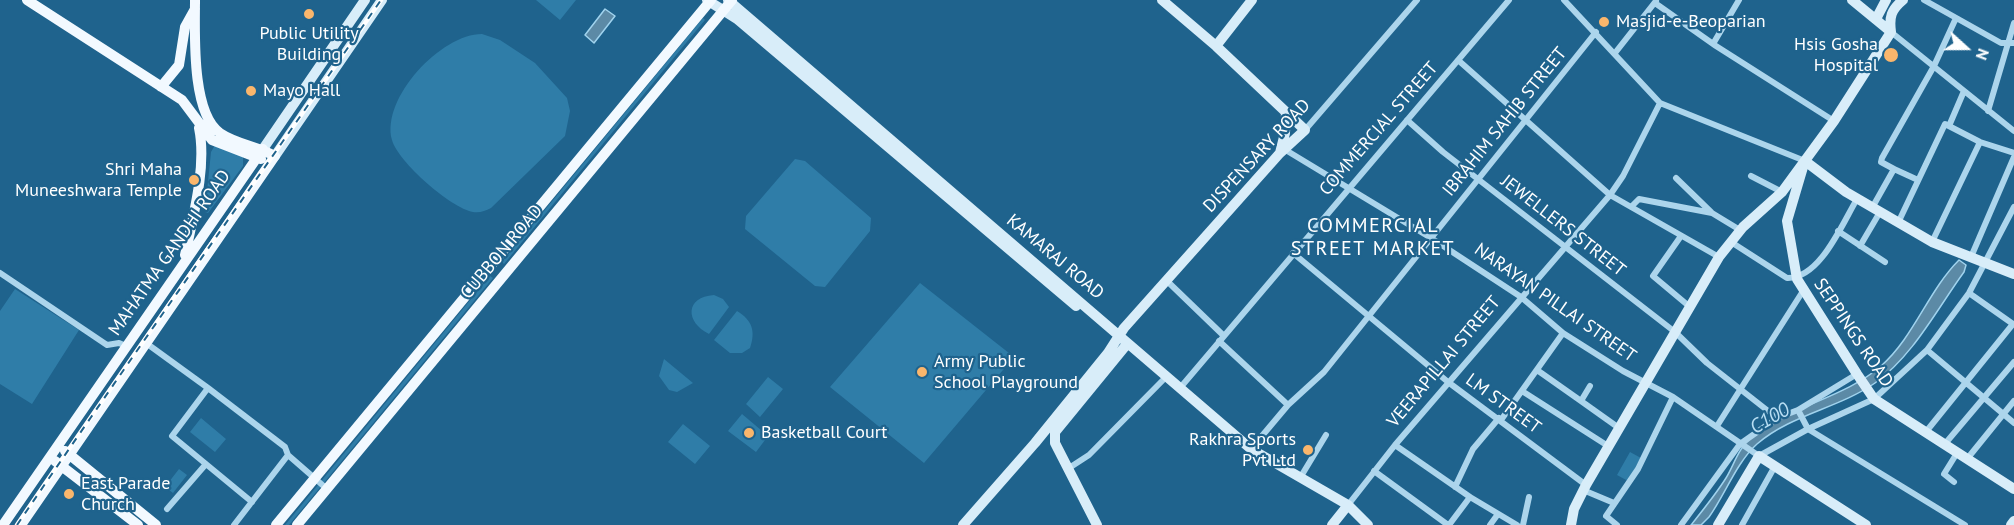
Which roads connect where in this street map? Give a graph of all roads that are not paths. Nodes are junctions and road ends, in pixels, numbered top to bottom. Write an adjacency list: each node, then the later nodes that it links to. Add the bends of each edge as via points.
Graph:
1 (27, 0): 29 (main road)
2 (365, 0): 43 (street, MAHATMA GANDHI ROAD)
3 (382, 0): 45 (street, MAHATMA GANDHI ROAD)
4 (1162, 0): 25 (street)
5 (1252, 0): 25 (street)
6 (1417, 0): 39 (street, DISPENSARY ROAD)
7 (1509, 0): 27 (street, COMMERCIAL STREET)
8 (1564, 0): 21 (street)
9 (1739, 0): 24 (street)
10 (1852, 0): 19 (street)
11 (1886, 0): 19 (street)
12 (1903, 0): 22 (street, via 1889,18)
13 (1924, 0): 18 (street)
14 (709, 1): 16 (street, KAMARAJ ROAD); 75 (main road, CUBBON ROAD)
15 (1655, 1): 24 (street); 26 (street)
16 (729, 3): 78 (main road, CUBBON ROAD); 92 (street, KAMARAJ ROAD)
17 (195, 4): 29 (main road, via 185,27 177,69); 43 (main road, via 199,91 207,116 218,132)
18 (1956, 18): 23 (street, via 2001,43); 28 (street)
19 (1876, 19): 22 (street)
20 (2014, 23): 23 (street)
21 (1596, 32): 26 (street); 35 (street, IBRAHIM SAHIB STREET)
22 (1890, 32): 28 (street); 36 (street)
23 (2011, 43): 32 (street)
24 (1713, 44): 36 (street)
25 (1216, 46): 33 (street)
26 (1616, 53): 31 (street)
27 (1458, 60): 34 (street, COMMERCIAL STREET); 35 (street)
28 (1934, 66): 30 (street); 47 (street, via 1882,159)
29 (160, 87): 37 (main road, via 190,108)
30 (1964, 91): 32 (street); 38 (street)
31 (1660, 102): 46 (street); 54 (street, VEERAPILLAI STREET)
32 (1988, 111): 40 (street)
33 (1287, 112): 39 (street); 42 (street)
34 (1407, 120): 50 (street, JEWELLERS STREET); 52 (street, COMMERCIAL STREET)
35 (1526, 121): 50 (street, IBRAHIM SAHIB STREET); 54 (street)
36 (1834, 121): 46 (street)
37 (198, 123): 43 (main road, via 212,140); 72 (main road, via 201,141 195,210)
38 (1949, 126): 41 (street); 51 (street, via 1945,124 1942,129)
39 (1305, 130): 42 (street, DISPENSARY ROAD)
40 (2014, 131)
41 (1980, 142): 44 (street); 66 (street)
42 (1282, 151): 52 (street, NARAYAN PILLAI STREET); 80 (street, DISPENSARY ROAD)
43 (260, 153): 45 (main road); 72 (main road, MAHATMA GANDHI ROAD)
44 (2014, 155): 71 (street)
45 (272, 160): 93 (main road, MAHATMA GANDHI ROAD)
46 (1805, 161): 53 (street); 55 (street); 79 (street, SEPPINGS ROAD, via 1788,221)
47 (1894, 169): 51 (street); 58 (street)
48 (1751, 176): 53 (street)
49 (1676, 178): 59 (street)
50 (1478, 179): 64 (street, IBRAHIM SAHIB STREET); 68 (street, JEWELLERS STREET)
51 (1918, 180): 60 (street)
52 (1347, 188): 64 (street, NARAYAN PILLAI STREET); 69 (street, COMMERCIAL STREET)
53 (1782, 192): 61 (street)
54 (1610, 195): 56 (street); 68 (street, VEERAPILLAI STREET)
55 (1857, 199): 58 (street); 62 (street)
56 (1631, 207): 59 (street, via 1639,199); 63 (street)
57 (2014, 207): 74 (street)
58 (1876, 210): 60 (street); 67 (street)
59 (1712, 213): 61 (street)
60 (1898, 223): 66 (street)
61 (1740, 230): 65 (street)
62 (1838, 231): 67 (street); 79 (street, via 1816,267)
63 (1681, 236): 70 (street); 84 (street, via 1653,276)
64 (1431, 238): 83 (street, NARAYAN PILLAI STREET); 85 (street, IBRAHIM SAHIB STREET)
65 (1731, 242): 70 (street); 79 (street, via 1787,278)
66 (1932, 242): 71 (street)
67 (1860, 246): 73 (street)
68 (1566, 247): 83 (street, VEERAPILLAI STREET); 89 (street, JEWELLERS STREET)
69 (1293, 253): 85 (street, LM STREET); 91 (street, COMMERCIAL STREET)
70 (1719, 257): 84 (street)
71 (1971, 257): 74 (street)
72 (184, 261): 94 (main road, MAHATMA GANDHI ROAD)
73 (1885, 262)
74 (1984, 262): 77 (street); 82 (street)
75 (490, 266): 78 (main road); 86 (main road, CUBBON ROAD)
76 (0, 273): 94 (street, via 107,345)
77 (2014, 274)
78 (503, 277): 88 (main road, CUBBON ROAD)
79 (1797, 279): 81 (street, SEPPINGS ROAD)
80 (1166, 280): 91 (street); 92 (street, DISPENSARY ROAD)
81 (1803, 291): 98 (street, SEPPINGS ROAD); 106 (street)
82 (1969, 293): 87 (street); 95 (street)
83 (1521, 297): 90 (street, NARAYAN PILLAI STREET); 101 (street, VEERAPILLAI STREET)
84 (1690, 307): 89 (street)
85 (1368, 317): 101 (street, LM STREET); 113 (street, IBRAHIM SAHIB STREET, via 1324,372)
86 (445, 320): 88 (main road); 143 (main road, CUBBON ROAD)
87 (2014, 323): 100 (street)
88 (458, 331): 148 (main road, CUBBON ROAD)
89 (1675, 332): 102 (street); 106 (street, JEWELLERS STREET, via 1707,363)
90 (1563, 333): 97 (street); 102 (street, NARAYAN PILLAI STREET)
91 (1222, 338): 105 (street, COMMERCIAL STREET); 113 (street)
92 (1121, 339): 99 (street, KAMARAJ ROAD); 124 (street); 125 (street, via 1057,427)
93 (146, 343): 104 (street); 133 (main road, MAHATMA GANDHI ROAD)
94 (126, 346): 129 (main road, MAHATMA GANDHI ROAD)
95 (1927, 350): 100 (street); 110 (street)
96 (2014, 362): 109 (street)
97 (1537, 370): 107 (street); 111 (street)
98 (1857, 374): 110 (street, SEPPINGS ROAD); 114 (street)
99 (1166, 377): 105 (street, KAMARAJ ROAD); 141 (street, via 1089,455)
100 (1966, 381): 109 (street); 122 (street)
101 (1448, 382): 117 (street, LM STREET); 126 (street, VEERAPILLAI STREET)
102 (1645, 383): 108 (street, NARAYAN PILLAI STREET); 120 (street)
103 (1590, 386): 111 (street)
104 (208, 388): 134 (street, via 285,447); 138 (street, via 172,436)
105 (1180, 388): 131 (street, KAMARAJ ROAD)
106 (1742, 388): 116 (street, JEWELLERS STREET); 119 (street)
107 (1522, 391): 117 (street); 130 (street)
108 (1673, 397): 119 (street, NARAYAN PILLAI STREET); 153 (street, via 1638,469)
109 (1985, 397): 115 (street); 128 (street)
110 (1874, 399): 121 (street); 122 (street, SEPPINGS ROAD)
111 (1581, 401): 120 (street)
112 (2014, 401): 115 (street)
113 (1288, 405): 131 (street, IBRAHIM SAHIB STREET)
114 (1797, 410): 116 (street); 121 (street)
115 (2004, 414): 118 (street); 137 (street)
116 (1778, 418): 127 (street)
117 (1500, 419): 146 (street, via 1473,449); 147 (street, LM STREET)
118 (2014, 423)
119 (1717, 426): 127 (street, NARAYAN PILLAI STREET)
120 (1619, 428): 130 (street)
121 (1808, 429): 135 (street); 179 (street)
122 (1924, 434): 128 (street, SEPPINGS ROAD)
123 (1326, 435): 144 (street)
124 (1035, 443): 125 (street); 165 (street)
125 (1055, 443): 141 (street)
126 (1395, 445): 142 (street, VEERAPILLAI STREET); 146 (street)
127 (1741, 445): 135 (street, NARAYAN PILLAI STREET); 175 (street)
128 (1944, 445): 132 (street, SEPPINGS ROAD)
129 (57, 446): 133 (main road); 136 (main road, MAHATMA GANDHI ROAD)
130 (1608, 446): 147 (street)
131 (1251, 448): 144 (street, KAMARAJ ROAD)
132 (1957, 453): 137 (street, SEPPINGS ROAD); 145 (street, via 1944,474)
133 (69, 454): 139 (main road, MAHATMA GANDHI ROAD); 161 (main road)
134 (288, 455): 143 (street); 152 (street)
135 (1756, 455): 140 (street, NARAYAN PILLAI STREET); 176 (street)
136 (50, 457): 139 (main road); 158 (main road, MAHATMA GANDHI ROAD)
137 (1967, 460): 149 (street, SEPPINGS ROAD)
138 (206, 464): 152 (street); 155 (street)
139 (62, 465): 159 (main road, MAHATMA GANDHI ROAD); 160 (main road)
140 (1774, 466): 177 (street); 178 (street, NARAYAN PILLAI STREET)
141 (1069, 468): 166 (street)
142 (1374, 471): 154 (street, VEERAPILLAI STREET); 169 (street)
143 (315, 477): 148 (street); 163 (main road, CUBBON ROAD)
144 (1300, 478): 154 (street, KAMARAJ ROAD)
145 (1954, 482)
146 (1455, 487): 150 (street)
147 (1585, 488): 153 (street, LM STREET); 173 (street)
148 (327, 489): 164 (main road, CUBBON ROAD)
149 (2014, 489)
150 (1470, 497): 156 (street); 169 (street)
151 (1529, 497): 172 (street)
152 (252, 502): 162 (street)
153 (1614, 503): 174 (street, via 1606,516)
154 (1348, 505): 167 (street, VEERAPILLAI STREET); 168 (street, KAMARAJ ROAD)
155 (167, 509)
156 (1498, 514): 170 (street); 171 (street)
157 (2014, 521): 180 (street)
158 (3, 525)
159 (21, 525)
160 (138, 525)
161 (156, 525)
162 (234, 525)
163 (276, 525)
164 (297, 525)
165 (963, 525)
166 (1097, 525)
167 (1332, 525)
168 (1368, 525)
169 (1449, 525)
170 (1490, 525)
171 (1517, 525)
172 (1523, 525)
173 (1571, 525)
174 (1617, 525)
175 (1681, 525)
176 (1718, 525)
177 (1742, 525)
178 (1866, 525)
179 (1965, 525)
180 (2011, 525)

